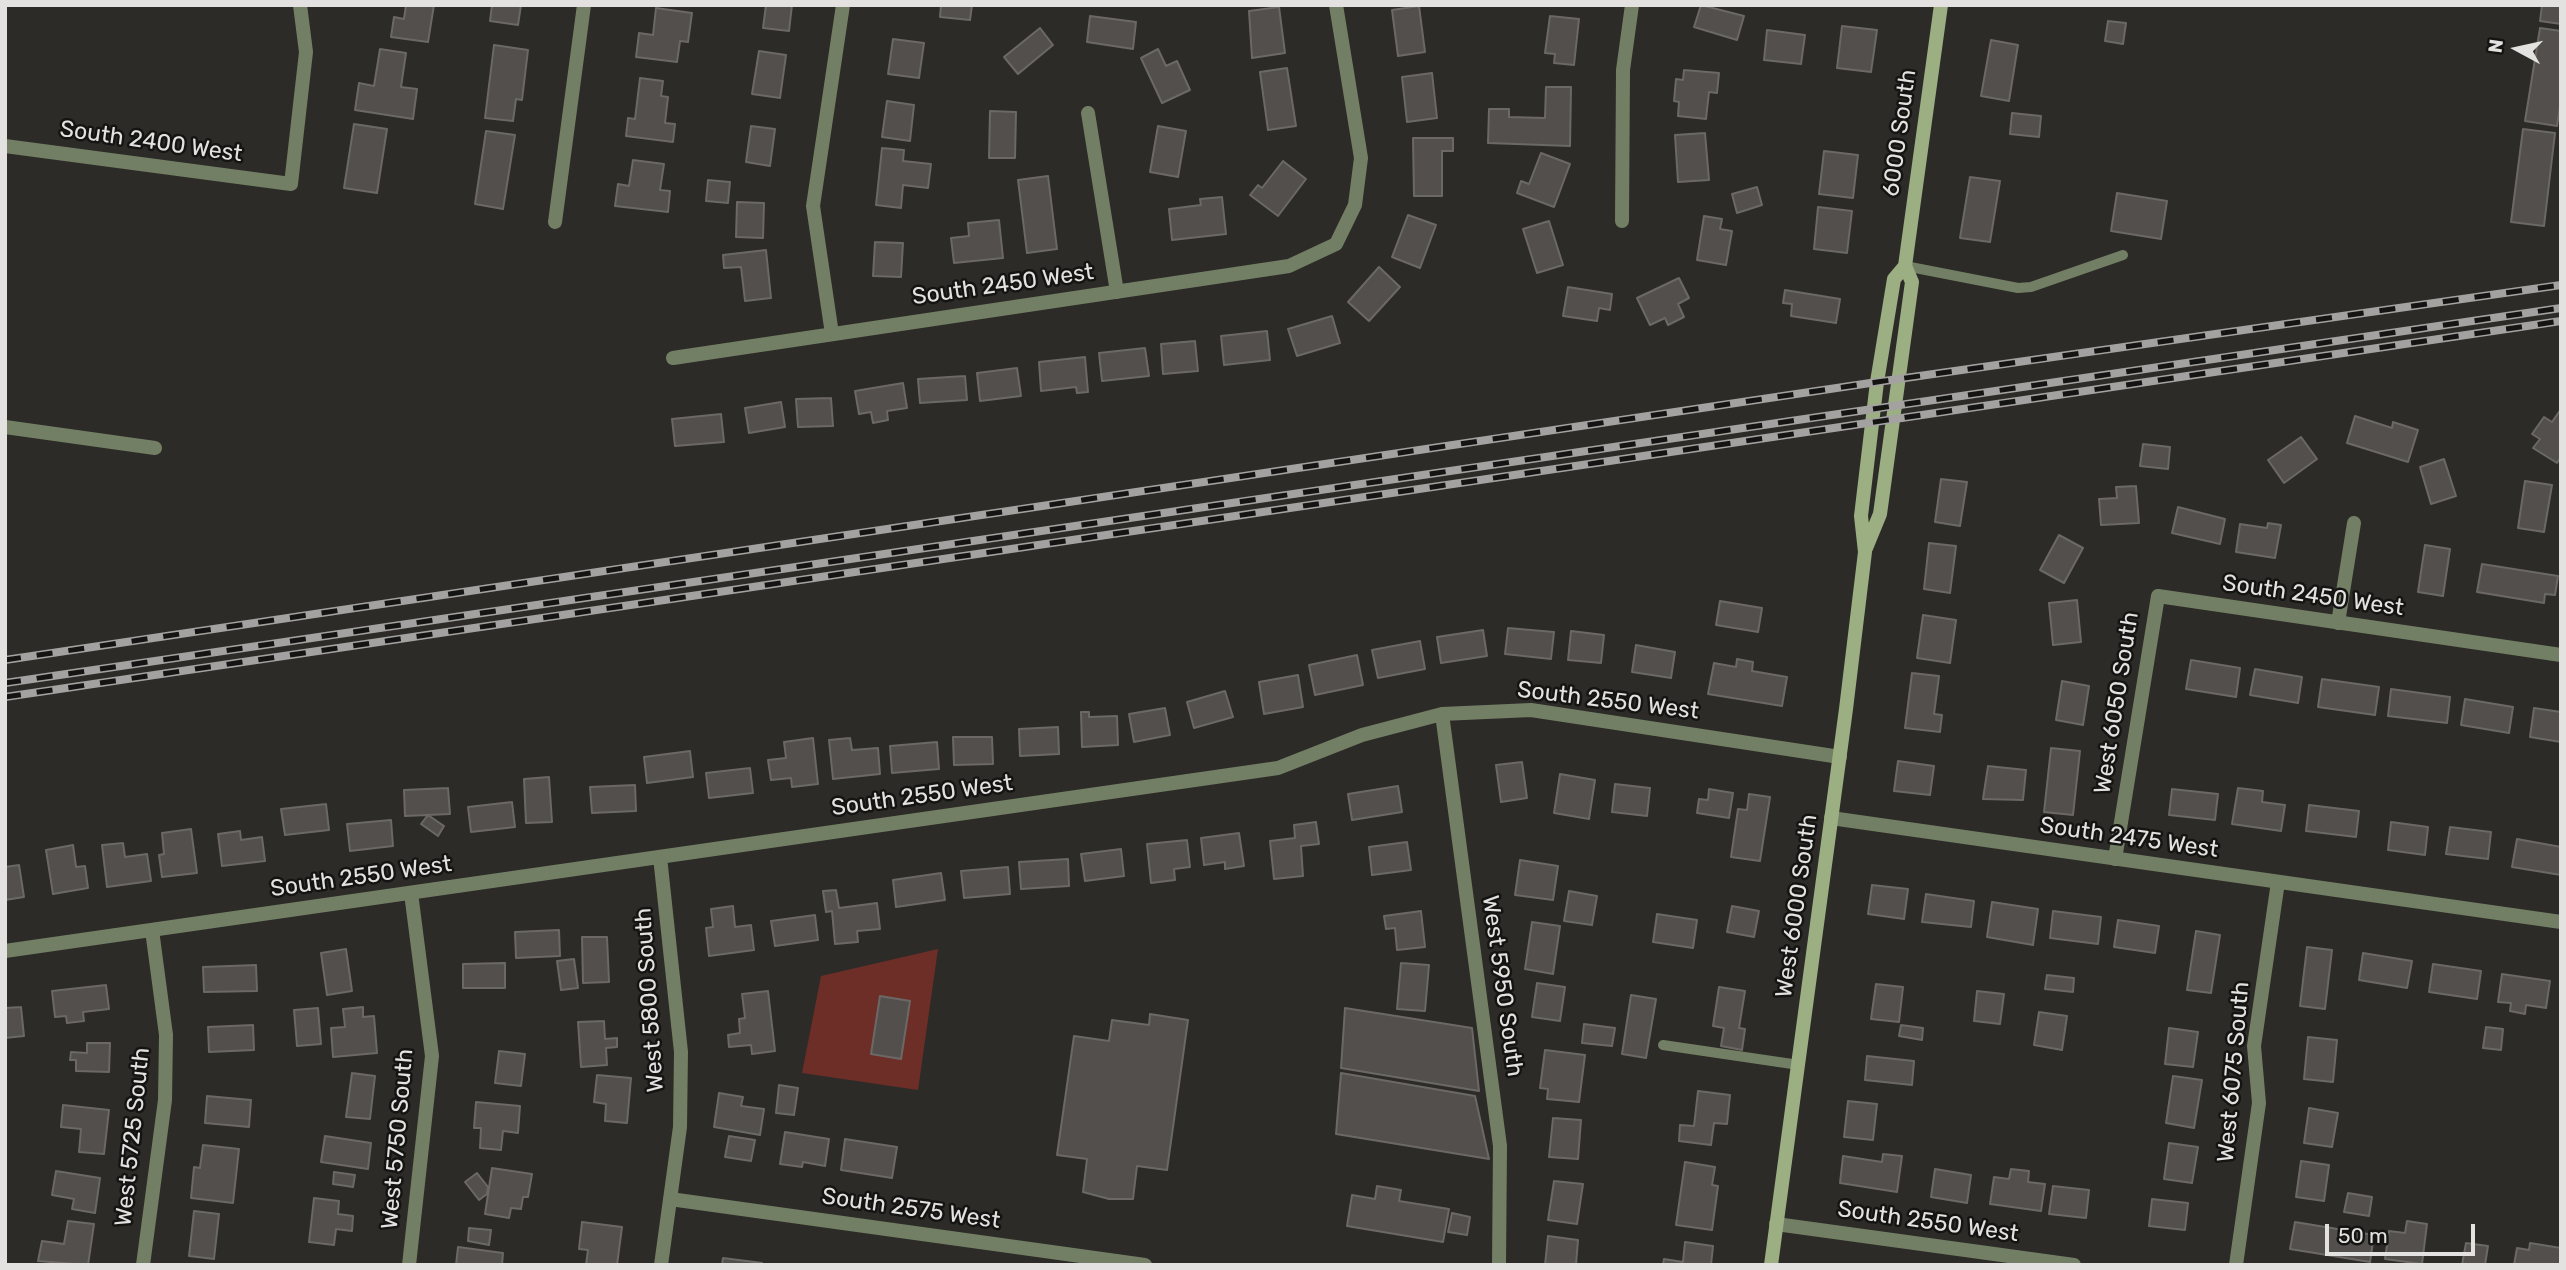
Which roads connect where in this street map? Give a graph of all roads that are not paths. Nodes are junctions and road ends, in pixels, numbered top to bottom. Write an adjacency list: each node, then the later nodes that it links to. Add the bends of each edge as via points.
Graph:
1 (300, 5): 8 (street, South 2400 West, via 306,52 291,184)
2 (584, 5): 10 (street)
3 (843, 5): 14 (street, via 813,206)
4 (1336, 5): 13 (street, South 2450 West, via 1361,158 1355,205 1336,244 1289,266)
5 (1632, 5): 9 (street, via 1623,70)
6 (1941, 5): 12 (street, 6000 South)
7 (1088, 113): 13 (street)
8 (5, 146)
9 (1622, 221)
10 (555, 222)
11 (2123, 256): 12 (lane, via 2018,288)
12 (1905, 266): 16 (street, 6000 South, via 1912,282); 17 (street, 6000 South, via 1894,279)
13 (1117, 292): 14 (street, South 2450 West)
14 (832, 334): 15 (street, South 2450 West)
15 (673, 358)
16 (1893, 419): 21 (street, West 6000 South, via 1880,514)
17 (1874, 422): 21 (street, West 6000 South, via 1861,516)
18 (5, 427): 19 (street)
19 (155, 448)
20 (2354, 523): 23 (street)
21 (1865, 552): 26 (street, West 6000 South)
22 (2158, 596): 23 (street, South 2450 West); 29 (street, West 6050 South)
23 (2338, 623): 24 (street, South 2450 West)
24 (2561, 655)
25 (1442, 714): 26 (street, South 2550 West, via 1531,710); 28 (street, South 2550 West, via 1362,735 1278,768); 43 (street, West 5950 South, via 1500,1146)
26 (1840, 757): 27 (street, West 6000 South)
27 (1831, 818): 29 (street, South 2475 West); 36 (street, West 6000 South)
28 (660, 857): 31 (street, South 2550 West); 37 (street, West 5800 South, via 681,1052 680,1127)
29 (2115, 859): 30 (street, South 2475 West)
30 (2278, 882): 32 (street, South 2475 West); 46 (street, West 6075 South, via 2254,1046 2259,1102)
31 (411, 893): 33 (street, South 2550 West); 40 (street, West 5750 South, via 432,1056)
32 (2561, 922)
33 (152, 930): 34 (street, South 2550 West); 39 (street, West 5725 South, via 166,1035 164,1100)
34 (5, 951)
35 (1663, 1045): 36 (lane)
36 (1799, 1065): 38 (street, West 6000 South)
37 (670, 1199): 41 (street, West 5800 South); 42 (street, South 2575 West)
38 (1776, 1224): 44 (street, West 6000 South); 45 (street, South 2550 West)
39 (143, 1265)
40 (409, 1265)
41 (661, 1265)
42 (1145, 1265)
43 (1499, 1265)
44 (1770, 1265)
45 (2074, 1265)
46 (2236, 1265)

